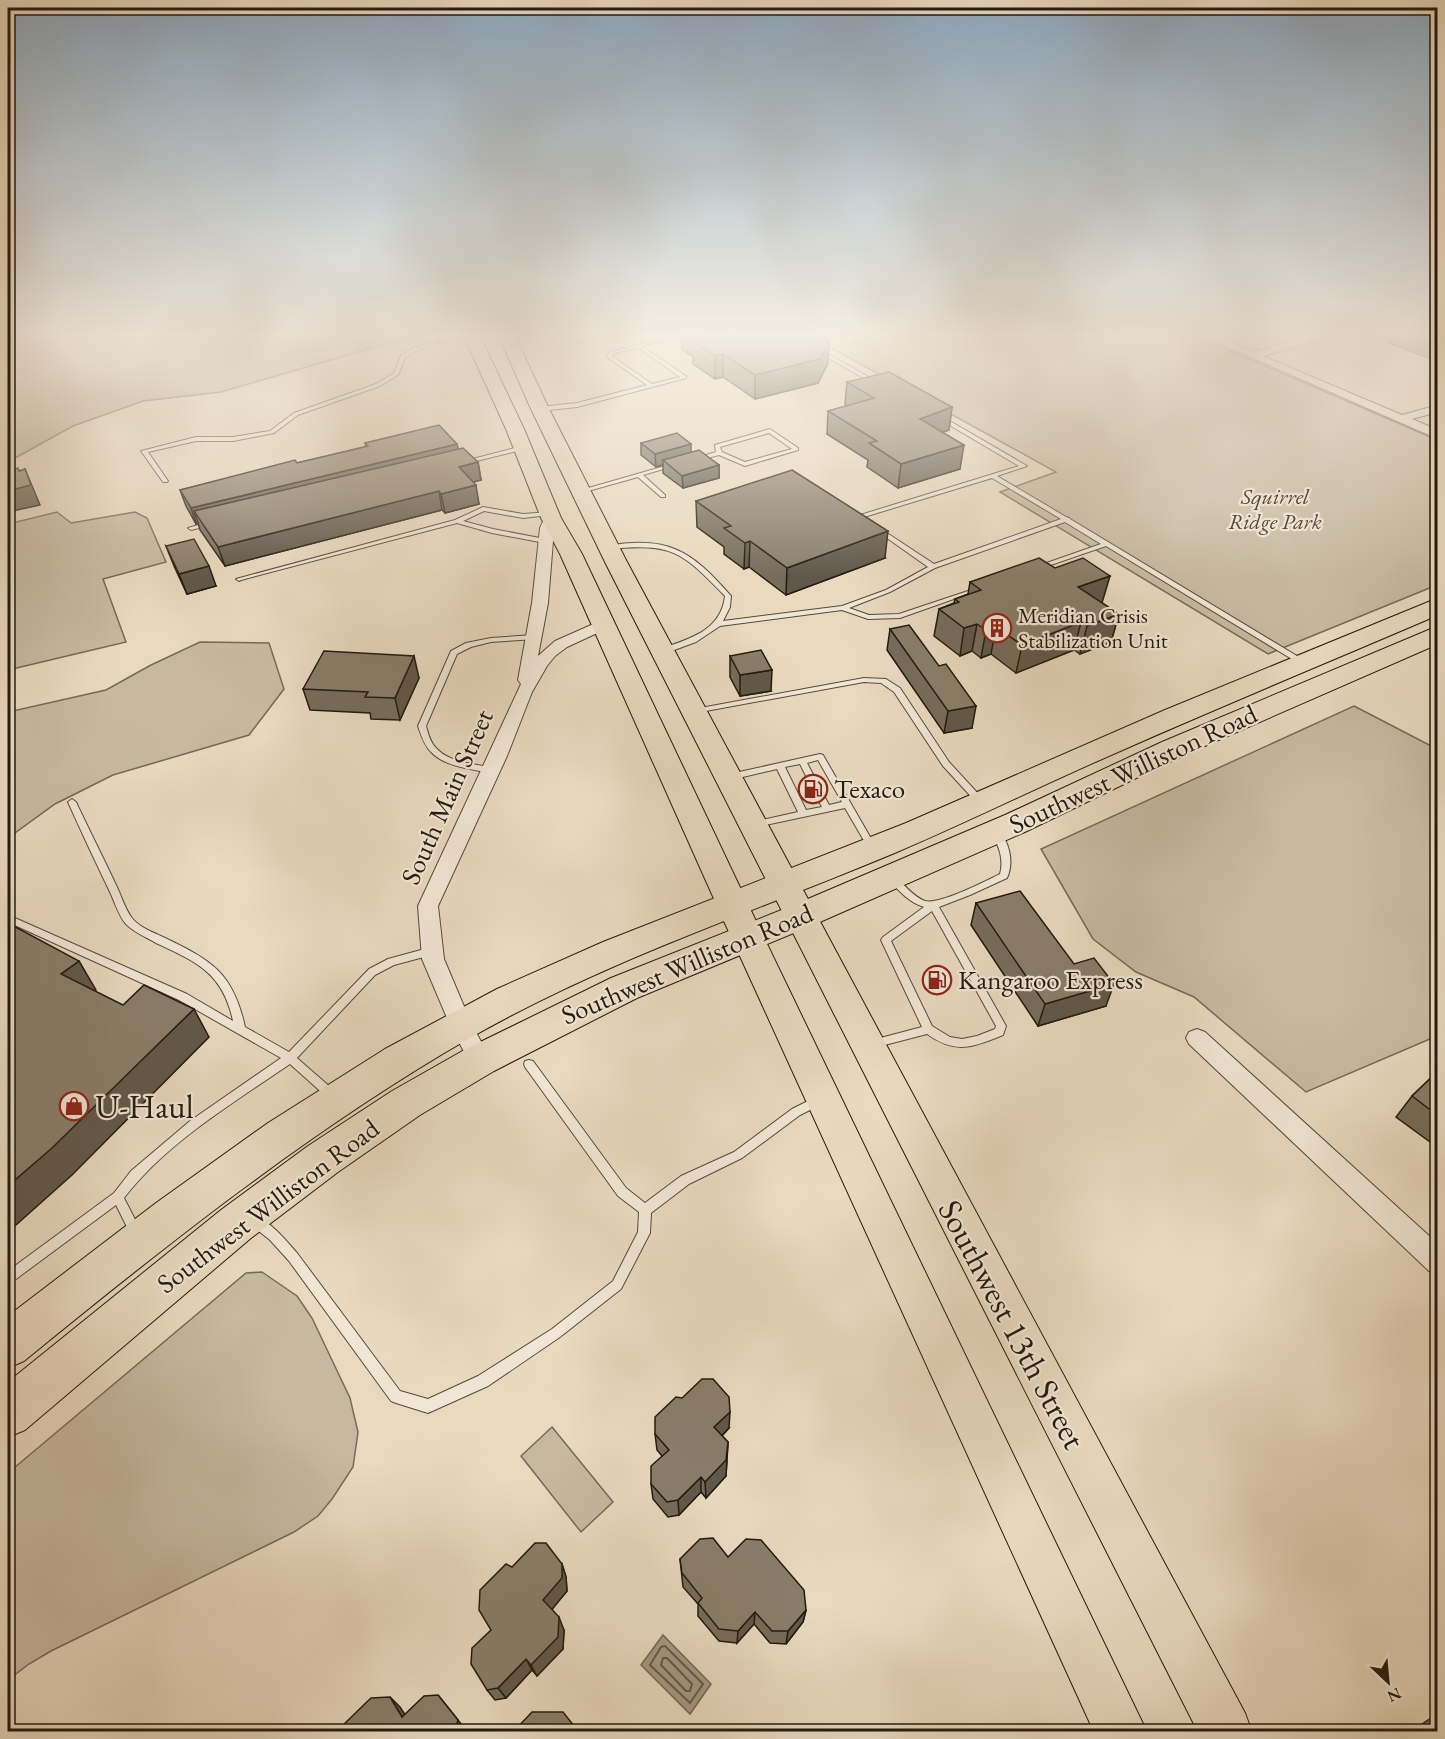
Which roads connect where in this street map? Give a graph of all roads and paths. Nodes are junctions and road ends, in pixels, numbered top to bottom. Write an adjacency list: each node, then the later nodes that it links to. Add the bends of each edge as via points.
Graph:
1 (294, 415): 14 (lane, via 272,432 233,439 196,439 144,451)
2 (509, 415): 9 (main road)
3 (543, 415): 15 (main road, Southwest 13th Street)
4 (936, 415): 13 (lane, via 1024,466)
5 (1392, 415): 7 (street)
6 (1414, 415): 7 (street)
7 (1401, 419): 8 (street)
8 (1437, 435)
9 (523, 448): 11 (lane); 17 (main road)
10 (720, 453): 10 (lane, via 717,446 770,431 796,449 745,464); 12 (lane)
11 (455, 464)
12 (639, 475): 15 (lane); 16 (lane)
13 (993, 476): 18 (lane); 26 (lane, via 859,517)
14 (165, 481)
15 (581, 491): 24 (main road, Southwest 13th Street)
16 (663, 496)
17 (550, 515): 19 (lane, via 523,516 483,509); 22 (street, South Main Street); 25 (main road)
18 (1066, 519): 23 (lane); 26 (lane)
19 (457, 521): 22 (lane); 29 (lane)
20 (213, 523): 21 (lane)
21 (191, 528)
22 (546, 541): 36 (street, South Main Street)
23 (1106, 544): 27 (lane); 38 (lane)
24 (609, 547): 25 (main road); 28 (main road, Southwest 13th Street); 33 (lane, via 642,543 680,551 728,596)
25 (571, 554): 34 (main road)
26 (933, 567): 32 (lane, via 888,591)
27 (1030, 570)
28 (623, 574): 34 (main road, via 621,597); 37 (main road, Southwest 13th Street)
29 (239, 579)
30 (987, 586): 32 (lane, via 900,616 868,617)
31 (1437, 606): 38 (highway, Southwest Williston Road)
32 (843, 608): 33 (lane)
33 (718, 624): 37 (lane, via 693,640)
34 (603, 625): 40 (street, South Main Street, via 549,653); 61 (main road)
35 (1437, 634): 39 (highway, Southwest Williston Road)
36 (533, 637): 40 (street, South Main Street); 44 (lane, via 491,640 454,653 422,726 436,752)
37 (663, 651): 41 (main road, Southwest 13th Street)
38 (1303, 662): 39 (highway); 49 (highway, Southwest Williston Road)
39 (1332, 680): 54 (highway, Southwest Williston Road)
40 (524, 692): 44 (street, South Main Street)
41 (694, 711): 45 (main road, Southwest 13th Street); 49 (lane, via 864,680 883,681 897,690 946,764)
42 (802, 761): 43 (lane); 46 (lane); 50 (lane, via 820,757)
43 (780, 766): 45 (lane); 52 (lane)
44 (491, 770): 62 (street, South Main Street, via 428,906)
45 (728, 777): 53 (main road, Southwest 13th Street)
46 (813, 782)
47 (819, 794): 51 (lane)
48 (72, 802): 63 (lane, via 127,919 135,928 197,957 216,971 237,1007)
49 (982, 803): 55 (highway, Southwest Williston Road)
50 (848, 804): 51 (lane); 55 (lane)
51 (826, 809): 52 (lane)
52 (803, 814): 53 (lane)
53 (754, 825): 57 (main road, Southwest 13th Street)
54 (995, 832): 56 (highway, Southwest Williston Road); 58 (lane, via 1008,865 1004,876)
55 (873, 849): 57 (highway, Southwest Williston Road)
56 (892, 877): 58 (lane, via 905,892); 59 (highway, Southwest Williston Road)
57 (784, 885): 59 (main road, Southwest 13th Street); 61 (highway, Southwest Williston Road)
58 (933, 905): 64 (lane, via 886,940); 64 (lane, via 1001,1026 999,1032 960,1045 944,1042)
59 (801, 916): 61 (highway, Southwest Williston Road); 67 (main road, Southwest 13th Street)
60 (8, 918): 63 (lane, via 183,997)
61 (740, 921): 66 (highway, Southwest Williston Road, via 624,988); 70 (main road)
62 (432, 951): 66 (street, South Main Street); 68 (lane, via 391,962 372,972)
63 (240, 1029): 68 (lane)
64 (928, 1029): 67 (lane)
65 (1197, 1038): 76 (street)
66 (470, 1042): 71 (highway, Southwest Williston Road); 74 (highway, Southwest Williston Road, via 406,1103 323,1158)
67 (868, 1045): 81 (main road, Southwest 13th Street)
68 (290, 1058): 71 (lane); 72 (lane, via 194,1124 135,1175)
69 (529, 1064): 73 (lane, via 622,1192)
70 (823, 1098): 73 (lane, via 796,1112 738,1155 685,1180); 80 (main road)
71 (337, 1100): 75 (highway, Southwest Williston Road, via 292,1128)
72 (118, 1197): 75 (lane); 77 (lane)
73 (645, 1210): 74 (lane, via 644,1233 617,1286 556,1333 483,1381 428,1406 396,1396 293,1257)
74 (248, 1215): 79 (highway, Southwest Williston Road)
75 (140, 1240): 78 (highway, Southwest Williston Road)
76 (1437, 1262)
77 (8, 1278)
78 (8, 1345)
79 (8, 1413)
80 (1121, 1731)
81 (1226, 1731)

